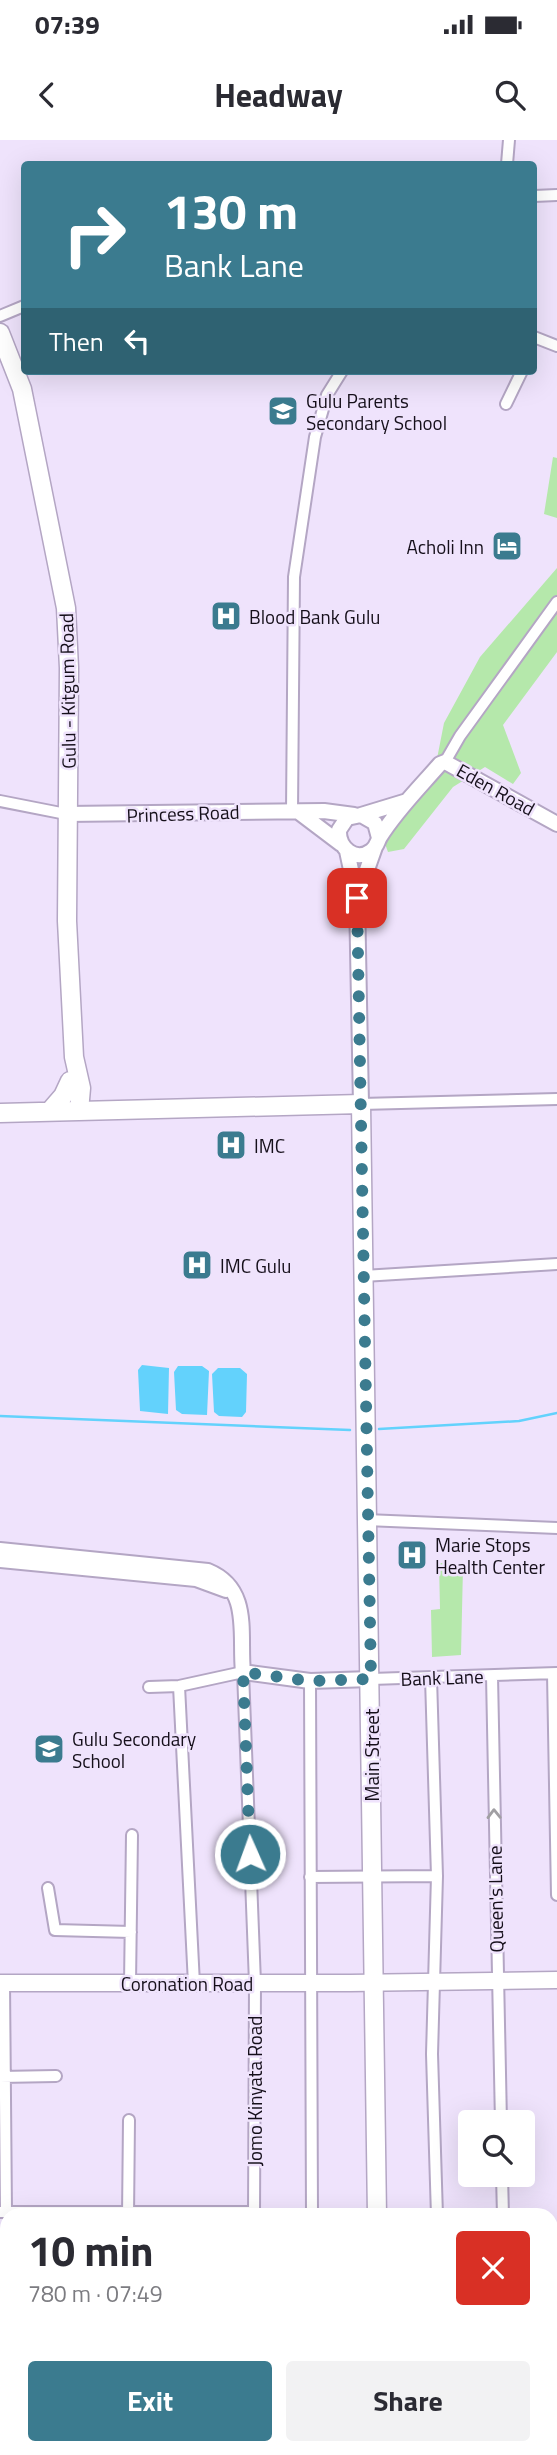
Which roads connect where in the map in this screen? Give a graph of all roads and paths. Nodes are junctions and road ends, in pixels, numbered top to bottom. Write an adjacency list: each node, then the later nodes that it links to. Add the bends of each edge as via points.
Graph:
1 (509, 140): 2 (street)
2 (507, 161)
3 (557, 195): 4 (street)
4 (537, 196)
5 (21, 307): 6 (street)
6 (0, 316)
7 (0, 333): 18 (main road, Gulu - Kitgum Road, via 22,389 65,598 69,668)
8 (537, 341): 9 (street)
9 (557, 346)
10 (340, 375): 17 (street, via 327,395 315,437 294,577)
11 (520, 375): 12 (street)
12 (506, 404)
13 (557, 603): 14 (street)
14 (445, 762): 16 (street, Eden Road); 20 (street, Eden Road)
15 (0, 801): 18 (street)
16 (407, 801): 19 (street); 21 (street, Eden Road)
17 (296, 812): 18 (street, Princess Road); 19 (street, Princess Road); 22 (street)
18 (66, 814): 24 (main road, Gulu - Kitgum Road)
19 (358, 815): 21 (street, via 375,823); 22 (street, via 342,823 339,830)
20 (557, 824)
21 (377, 843): 22 (street, via 365,854); 23 (street, Eden Road)
22 (344, 847): 23 (street)
23 (357, 898): 26 (street, Main Street)
24 (75, 1085): 27 (main road); 28 (main road); 29 (main road, Gulu - Kitgum Road)
25 (557, 1099): 26 (street)
26 (361, 1104): 27 (main road); 32 (main road, Main Street)
27 (99, 1110): 29 (main road)
28 (50, 1111): 29 (main road); 30 (main road)
29 (75, 1111)
30 (0, 1113)
31 (557, 1264): 32 (street)
32 (363, 1276): 33 (main road, Main Street)
33 (366, 1520): 34 (street); 42 (main road, Main Street)
34 (557, 1528)
35 (0, 1550): 37 (street, via 203,1569 218,1576)
36 (0, 1560): 37 (street, via 196,1579)
37 (236, 1595): 38 (street, via 242,1616)
38 (243, 1672): 43 (street, Bank Lane); 44 (street); 59 (street, Jomo Kinyata Road)
39 (555, 1673): 40 (street, Bank Lane); 51 (street)
40 (492, 1676): 41 (street, Bank Lane); 54 (street, Queen's Lane, one-way to 40)
41 (431, 1678): 42 (street, Bank Lane); 48 (street)
42 (371, 1679): 43 (street, Bank Lane); 47 (main road, Main Street)
43 (310, 1681): 49 (street)
44 (179, 1686): 45 (street); 58 (street)
45 (149, 1687)
46 (132, 1835): 52 (street)
47 (373, 1876): 48 (street); 49 (street); 55 (main road, Main Street)
48 (437, 1876): 61 (street)
49 (310, 1877): 60 (street)
50 (48, 1888): 52 (street, via 55,1930)
51 (557, 1895)
52 (131, 1932): 57 (street)
53 (557, 1979): 54 (main road, Coronation Road)
54 (496, 1981): 61 (main road, Coronation Road); 64 (street, Queen's Lane)
55 (375, 1982): 60 (main road, Coronation Road); 61 (main road, Coronation Road); 71 (main road, Main Street)
56 (2, 1983): 57 (main road, Coronation Road); 63 (street)
57 (130, 1983): 58 (main road, Coronation Road)
58 (194, 1983): 59 (main road, Coronation Road)
59 (255, 1983): 60 (main road, Coronation Road); 69 (street, Jomo Kinyata Road)
60 (309, 1983): 70 (street)
61 (434, 1983): 72 (street)
62 (56, 2076): 63 (street)
63 (2, 2077): 67 (street)
64 (501, 2110)
65 (129, 2119): 68 (street)
66 (502, 2187): 73 (street)
67 (3, 2208)
68 (128, 2208)
69 (254, 2208)
70 (312, 2208)
71 (377, 2208)
72 (437, 2208)
73 (503, 2208)

